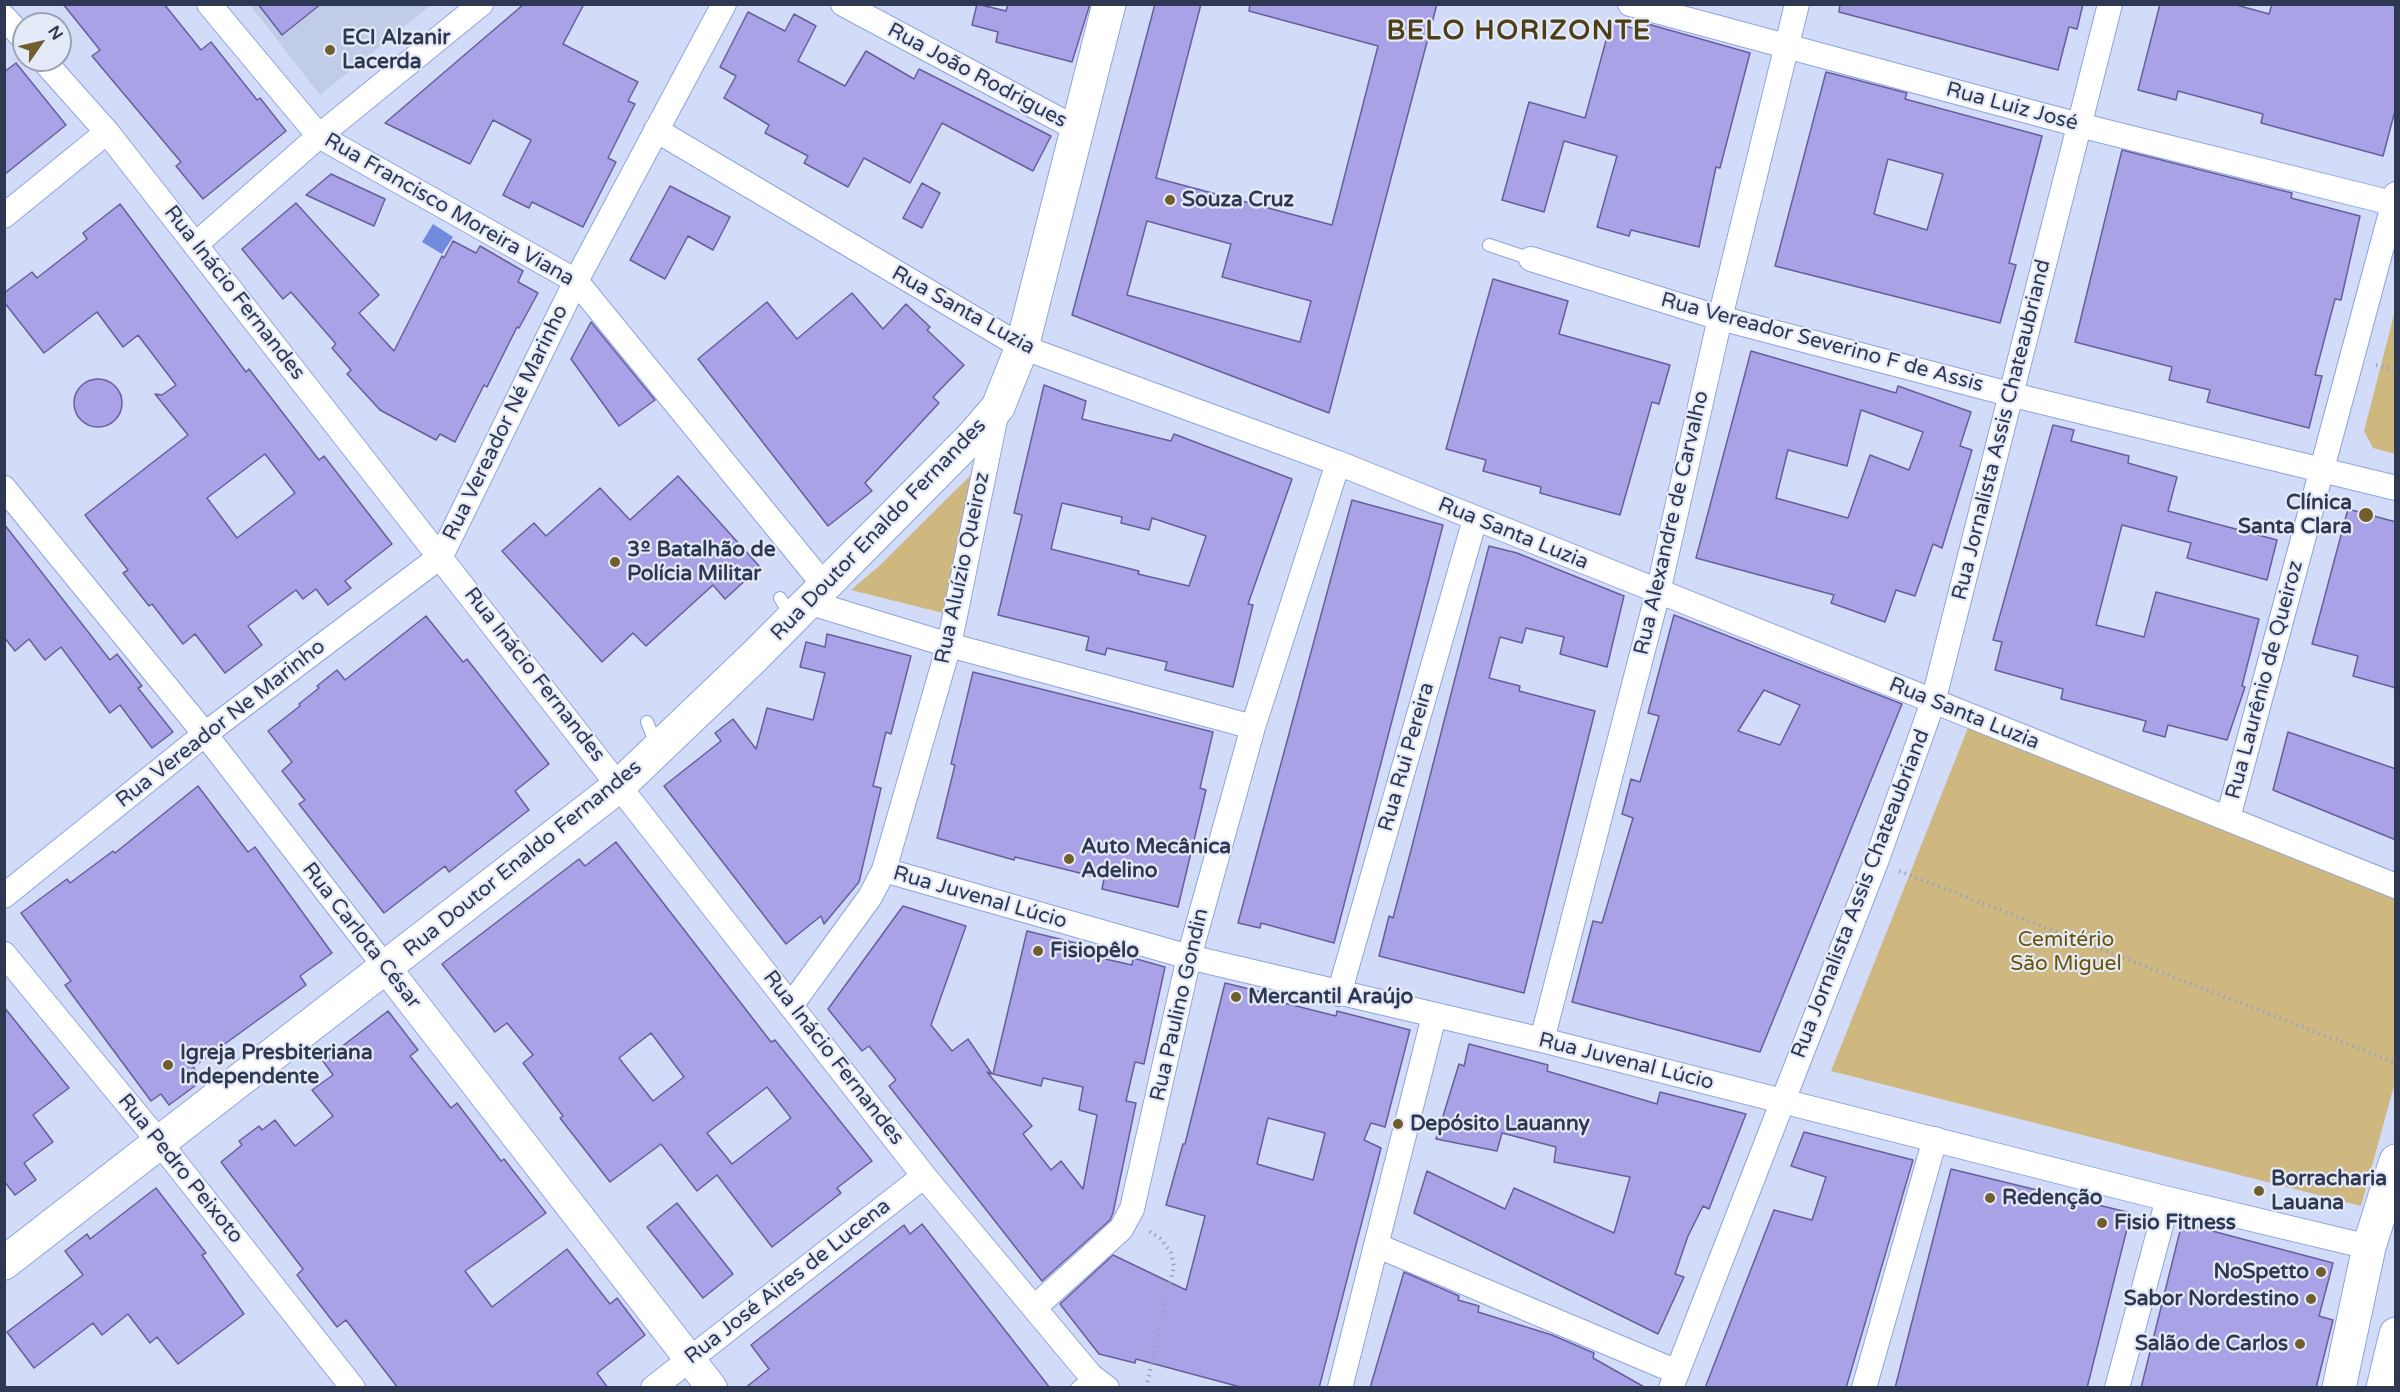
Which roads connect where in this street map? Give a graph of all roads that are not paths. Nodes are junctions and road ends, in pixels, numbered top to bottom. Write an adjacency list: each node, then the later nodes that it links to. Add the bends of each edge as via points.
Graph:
1 (208, 4): 15 (street, Rua Francisco Moreira Viana)
2 (481, 4): 15 (street)
3 (724, 4): 12 (street, Rua Vereador Né Marinho)
4 (843, 4): 13 (street, Rua João Rodrigues)
5 (1109, 4): 13 (main road, Rua Aluízio Queiroz)
6 (1630, 4): 9 (street, Rua Luiz José)
7 (1797, 4): 9 (street, Rua Alexandre de Carvalho)
8 (2110, 4): 11 (street, Rua Jornalista Assis Chateaubriand)
9 (1786, 45): 11 (street, Rua Luiz José); 22 (street, Rua Alexandre de Carvalho)
10 (54, 72): 14 (street, Rua Inácio Fernandes)
11 (2079, 125): 16 (street, Rua Luiz José); 24 (street, Rua Jornalista Assis Chateaubriand)
12 (656, 130): 21 (street, Rua Vereador Né Marinho); 23 (street, Rua Santa Luzia)
13 (1079, 130): 23 (main road, Rua Aluízio Queiroz)
14 (107, 132): 17 (street); 18 (street, Rua Inácio Fernandes)
15 (319, 136): 18 (street); 21 (street, Rua Francisco Moreira Viana)
16 (2395, 200): 27 (street, Rua Laurênio de Queiroz)
17 (4, 216)
18 (195, 245): 31 (street, Rua Inácio Fernandes)
19 (1489, 245): 20 (lane)
20 (1531, 259): 22 (street, Rua Vereador Severino F de Assis)
21 (576, 280): 31 (street, Rua Vereador Né Marinho); 33 (street, Rua Francisco Moreira Viana)
22 (1720, 318): 24 (street, Rua Vereador Severino F de Assis); 32 (street, Rua Alexandre de Carvalho)
23 (1022, 347): 25 (main road, Rua Aluízio Queiroz); 26 (street, Rua Santa Luzia)
24 (2013, 395): 27 (street, Rua Vereador Severino F de Assis); 35 (street, Rua Jornalista Assis Chateaubriand)
25 (998, 407): 33 (main road, Rua Doutor Enaldo Fernandes, via 952,460); 34 (street, Rua Aluízio Queiroz)
26 (1338, 463): 30 (street, Rua Santa Luzia); 36 (street, Rua Paulino Gondin)
27 (2322, 472): 29 (street, Rua Vereador Severino F de Assis); 39 (street, Rua Laurênio de Queiroz)
28 (4, 488): 37 (street, Rua Carlota César)
29 (2396, 488)
30 (1475, 519): 32 (street, Rua Santa Luzia); 46 (street, Rua Rui Pereira)
31 (441, 556): 37 (street, Rua Vereador Ne Marinho); 38 (street, Rua Inácio Fernandes)
32 (1658, 591): 35 (street, Rua Santa Luzia); 49 (street, Rua Alexandre de Carvalho)
33 (801, 601): 34 (street); 38 (main road, Rua Doutor Enaldo Fernandes, via 653,736)
34 (949, 645): 36 (street); 40 (street, Rua Aluízio Queiroz)
35 (1933, 702): 39 (street, Rua Santa Luzia); 50 (street, Rua Jornalista Assis Chateaubriand, via 1876,862)
36 (1253, 727): 44 (street, Rua Paulino Gondin)
37 (205, 734): 42 (street, Rua Vereador Ne Marinho); 45 (street, Rua Carlota César)
38 (620, 785): 45 (main road, Rua Doutor Enaldo Fernandes); 47 (street, Rua Inácio Fernandes)
39 (2228, 818): 41 (street, Rua Santa Luzia)
40 (884, 870): 44 (street, Rua Juvenal Lúcio); 47 (street, Rua Aluízio Queiroz, via 870,897)
41 (2396, 886)
42 (4, 896)
43 (4, 954): 52 (street, Rua Pedro Peixoto)
44 (1189, 957): 46 (street, Rua Juvenal Lúcio); 59 (street, Rua Paulino Gondin, via 1129,1217 1121,1229)
45 (386, 968): 52 (main road, Rua Doutor Enaldo Fernandes); 61 (street, Rua Carlota César)
46 (1339, 994): 48 (street, Rua Juvenal Lúcio)
47 (792, 1004): 54 (street, Rua Inácio Fernandes)
48 (1434, 1016): 49 (street, Rua Juvenal Lúcio); 56 (street)
49 (1542, 1040): 50 (street, Rua Juvenal Lúcio)
50 (1782, 1102): 51 (street, Rua Juvenal Lúcio); 62 (street, Rua Jornalista Assis Chateaubriand)
51 (1935, 1139): 55 (street, Rua Juvenal Lúcio); 68 (street)
52 (160, 1143): 58 (main road, Rua Doutor Enaldo Fernandes); 64 (street, Rua Pedro Peixoto)
53 (2396, 1161): 57 (main road)
54 (924, 1176): 59 (street, Rua Inácio Fernandes); 61 (street, Rua José Aires de Lucena)
55 (2168, 1199): 57 (street, Rua Juvenal Lúcio); 69 (street)
56 (1378, 1246): 62 (street); 67 (street)
57 (2369, 1247): 70 (main road)
58 (4, 1263)
59 (1035, 1307): 63 (street, Rua Inácio Fernandes)
60 (2396, 1334): 71 (main road)
61 (689, 1359): 65 (street, Rua José Aires de Lucena); 66 (street, Rua Carlota César)
62 (1674, 1380)
63 (1092, 1384)
64 (353, 1388)
65 (653, 1388)
66 (712, 1388)
67 (1340, 1388)
68 (1864, 1388)
69 (2116, 1388)
70 (2339, 1388)
71 (2383, 1388)

